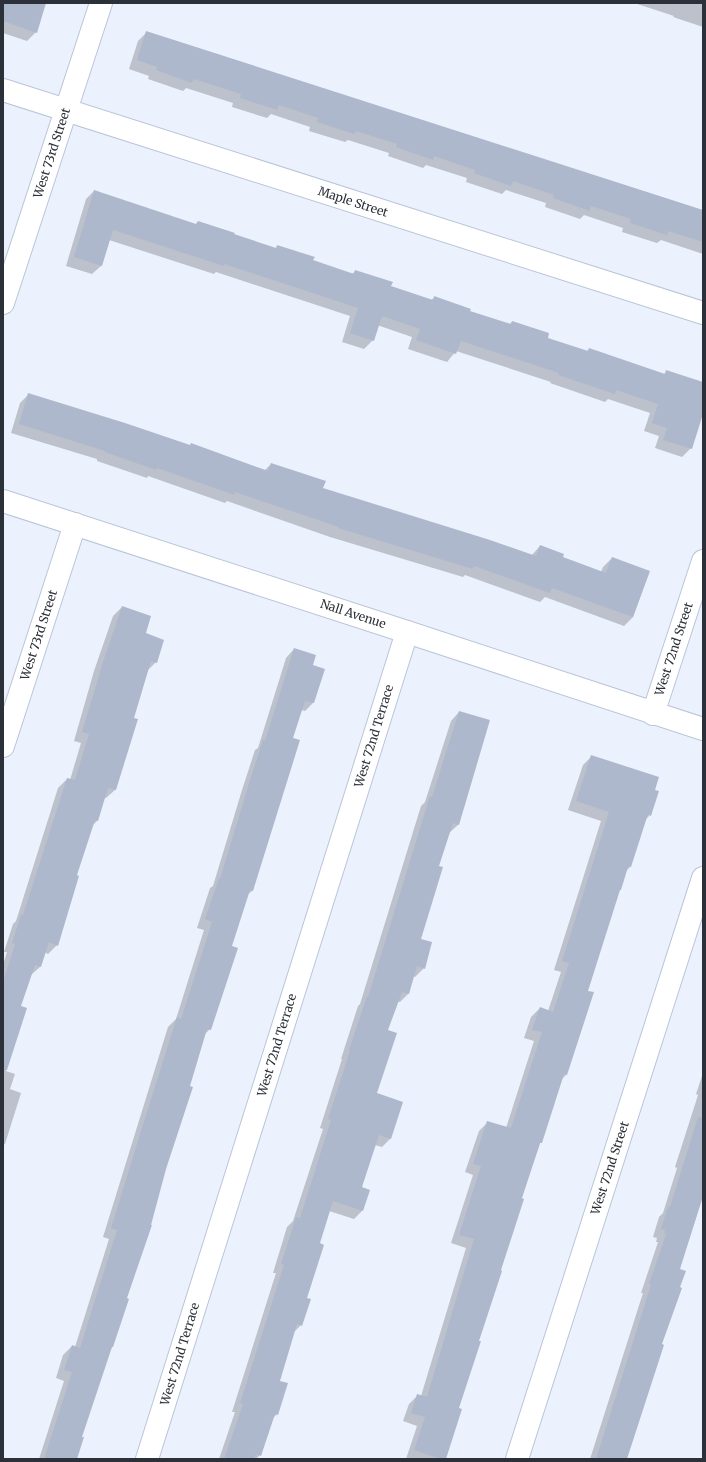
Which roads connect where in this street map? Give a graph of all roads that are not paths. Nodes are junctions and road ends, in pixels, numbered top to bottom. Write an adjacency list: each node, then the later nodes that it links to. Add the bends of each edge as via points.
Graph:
1 (101, 3): 3 (street, West 73rd Street)
2 (3, 90): 3 (street, Maple Street)
3 (65, 111): 4 (street, West 73rd Street); 5 (street, Maple Street)
4 (3, 303)
5 (703, 313)
6 (3, 501): 7 (street, Nall Avenue)
7 (75, 524): 9 (street, Nall Avenue); 12 (street, West 73rd Street)
8 (703, 561): 10 (street, West 72nd Street)
9 (407, 632): 10 (street, Nall Avenue); 14 (street, West 72nd Terrace)
10 (653, 714): 11 (street, Nall Avenue)
11 (703, 729)
12 (3, 746)
13 (703, 878): 15 (street, West 72nd Street)
14 (147, 1459)
15 (517, 1459)

